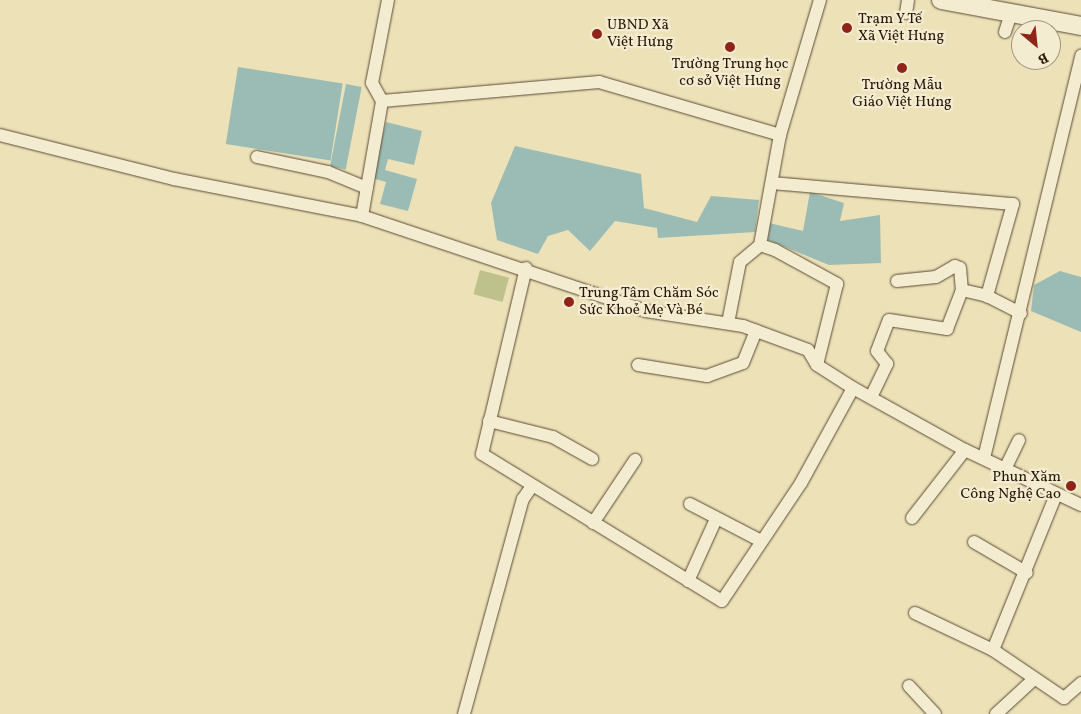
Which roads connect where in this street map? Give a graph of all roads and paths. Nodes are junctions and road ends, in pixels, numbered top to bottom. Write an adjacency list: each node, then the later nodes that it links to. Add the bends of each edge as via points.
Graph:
1 (388, 0): 10 (street, via 372,83)
2 (820, 0): 12 (street)
3 (908, 0): 6 (street)
4 (941, 0): 5 (main road)
5 (1011, 12): 7 (main road); 8 (street)
6 (906, 13)
7 (1081, 26)
8 (1006, 32)
9 (1081, 56): 22 (street)
10 (382, 101): 12 (street, via 599,82); 15 (street)
11 (0, 134): 16 (street, via 174,179)
12 (780, 135): 14 (street)
13 (257, 156): 15 (street, via 328,172)
14 (772, 183): 17 (street); 21 (street, via 1013,204)
15 (367, 188): 16 (street)
16 (362, 216): 18 (street)
17 (760, 245): 23 (street, via 740,262); 26 (street, via 837,284)
18 (526, 268): 23 (street, via 646,310); 29 (street)
19 (898, 281): 20 (street, via 936,277 955,266 960,268)
20 (962, 290): 21 (street); 28 (street, via 947,329 889,320 878,351 887,364)
21 (987, 296): 22 (street)
22 (1021, 313): 32 (street)
23 (728, 323): 24 (street)
24 (756, 331): 25 (street, via 743,363 707,376); 26 (street, via 808,350)
25 (638, 365)
26 (818, 365): 27 (street)
27 (853, 388): 28 (street); 43 (street, via 801,483)
28 (871, 397): 31 (street)
29 (489, 421): 33 (street, via 553,437); 36 (street, via 482,454)
30 (1019, 440): 35 (street)
31 (965, 450): 32 (street); 40 (street)
32 (984, 458): 35 (street)
33 (592, 459)
34 (635, 460): 42 (street)
35 (1005, 469): 37 (street)
36 (532, 486): 42 (street); 52 (street, via 522,499)
37 (1056, 495): 39 (street); 45 (street)
38 (690, 504): 41 (street)
39 (1081, 504)
40 (912, 518)
41 (716, 519): 43 (street); 46 (street)
42 (593, 524): 46 (street)
43 (762, 541): 46 (street, via 722,601)
44 (974, 542): 45 (street)
45 (1027, 573): 48 (street)
46 (688, 581)
47 (915, 613): 48 (street)
48 (993, 650): 49 (street)
49 (1033, 680): 50 (street, via 1064,698); 54 (street)
50 (1081, 684)
51 (909, 686): 53 (street)
52 (464, 714)
53 (935, 714)
54 (996, 714)

